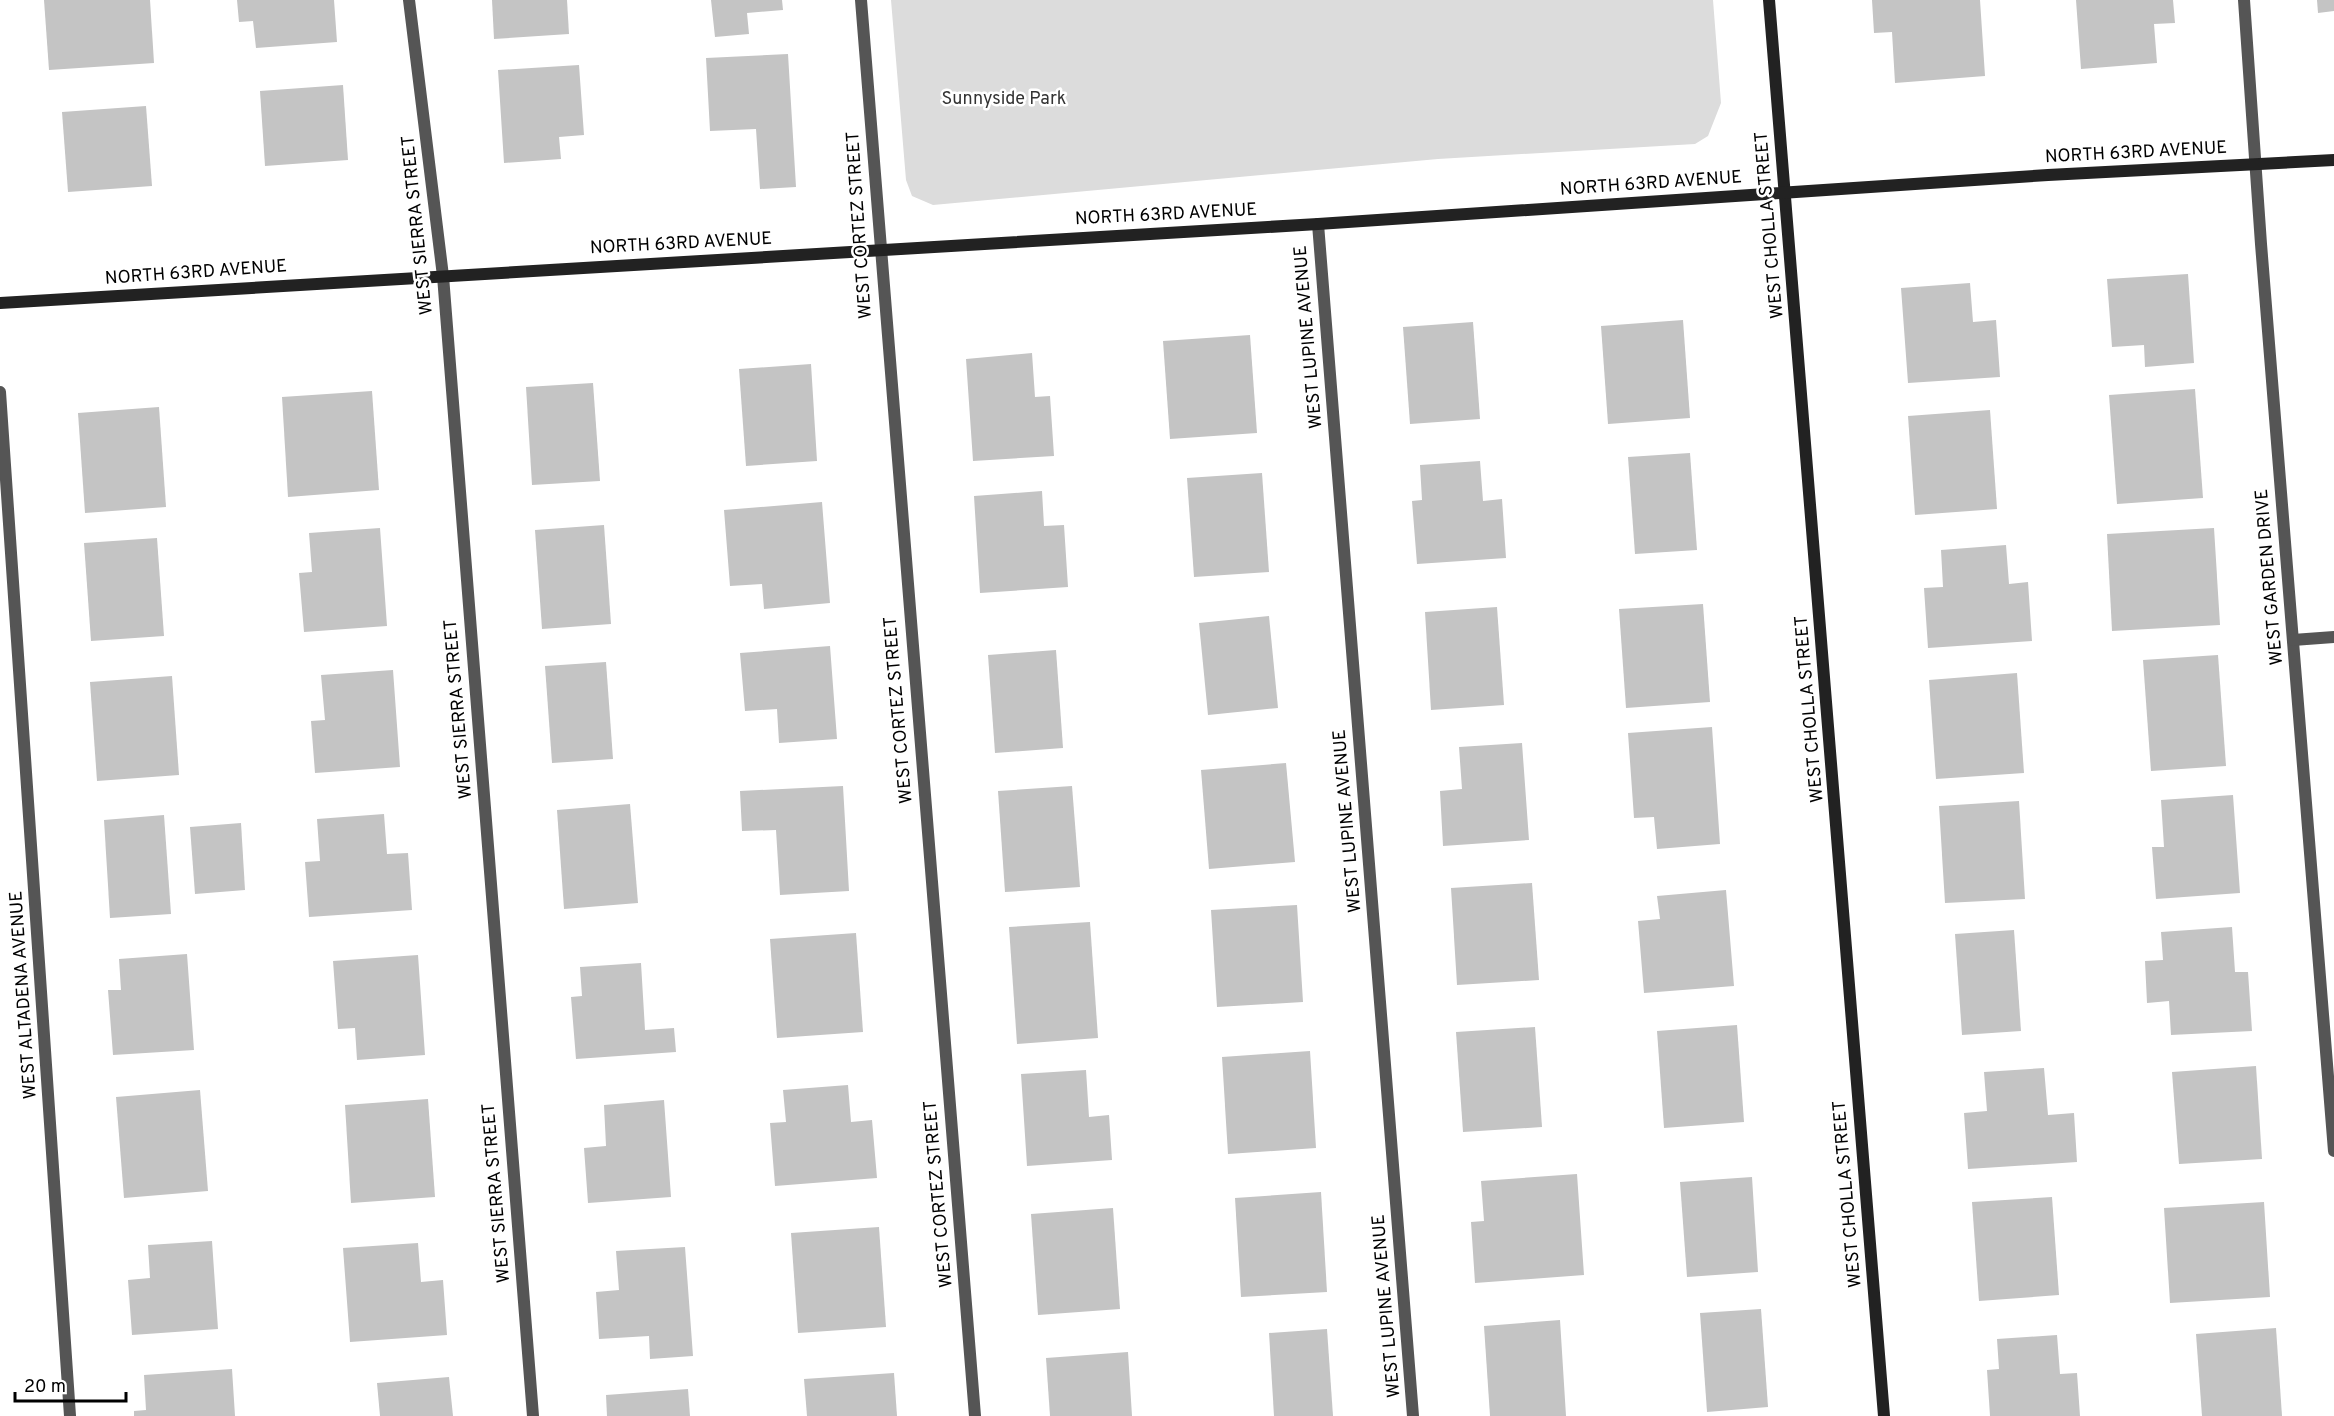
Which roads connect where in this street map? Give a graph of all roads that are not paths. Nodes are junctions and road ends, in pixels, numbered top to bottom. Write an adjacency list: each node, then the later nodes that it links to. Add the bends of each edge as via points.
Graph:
1 (410, 0): 10 (street, WEST SIERRA STREET)
2 (861, 0): 9 (street, WEST CORTEZ STREET)
3 (1769, 0): 7 (street, WEST CHOLLA STREET)
4 (2244, 0): 6 (street, WEST GARDEN DRIVE)
5 (2334, 160): 6 (street, NORTH 63RD AVENUE)
6 (2255, 165): 7 (street, NORTH 63RD AVENUE); 14 (street, WEST GARDEN DRIVE)
7 (1787, 193): 8 (street, NORTH 63RD AVENUE); 20 (street, WEST CHOLLA STREET)
8 (1318, 224): 9 (street, NORTH 63RD AVENUE); 19 (street, WEST LUPINE AVENUE)
9 (879, 250): 10 (street, NORTH 63RD AVENUE); 18 (street, WEST CORTEZ STREET)
10 (443, 276): 11 (street, NORTH 63RD AVENUE); 17 (street, WEST SIERRA STREET)
11 (0, 303)
12 (0, 393): 16 (street, WEST ALTADENA AVENUE)
13 (2334, 637): 14 (street)
14 (2293, 640): 15 (street, WEST GARDEN DRIVE)
15 (2334, 1151)
16 (70, 1416)
17 (533, 1416)
18 (975, 1416)
19 (1413, 1416)
20 (1884, 1416)

